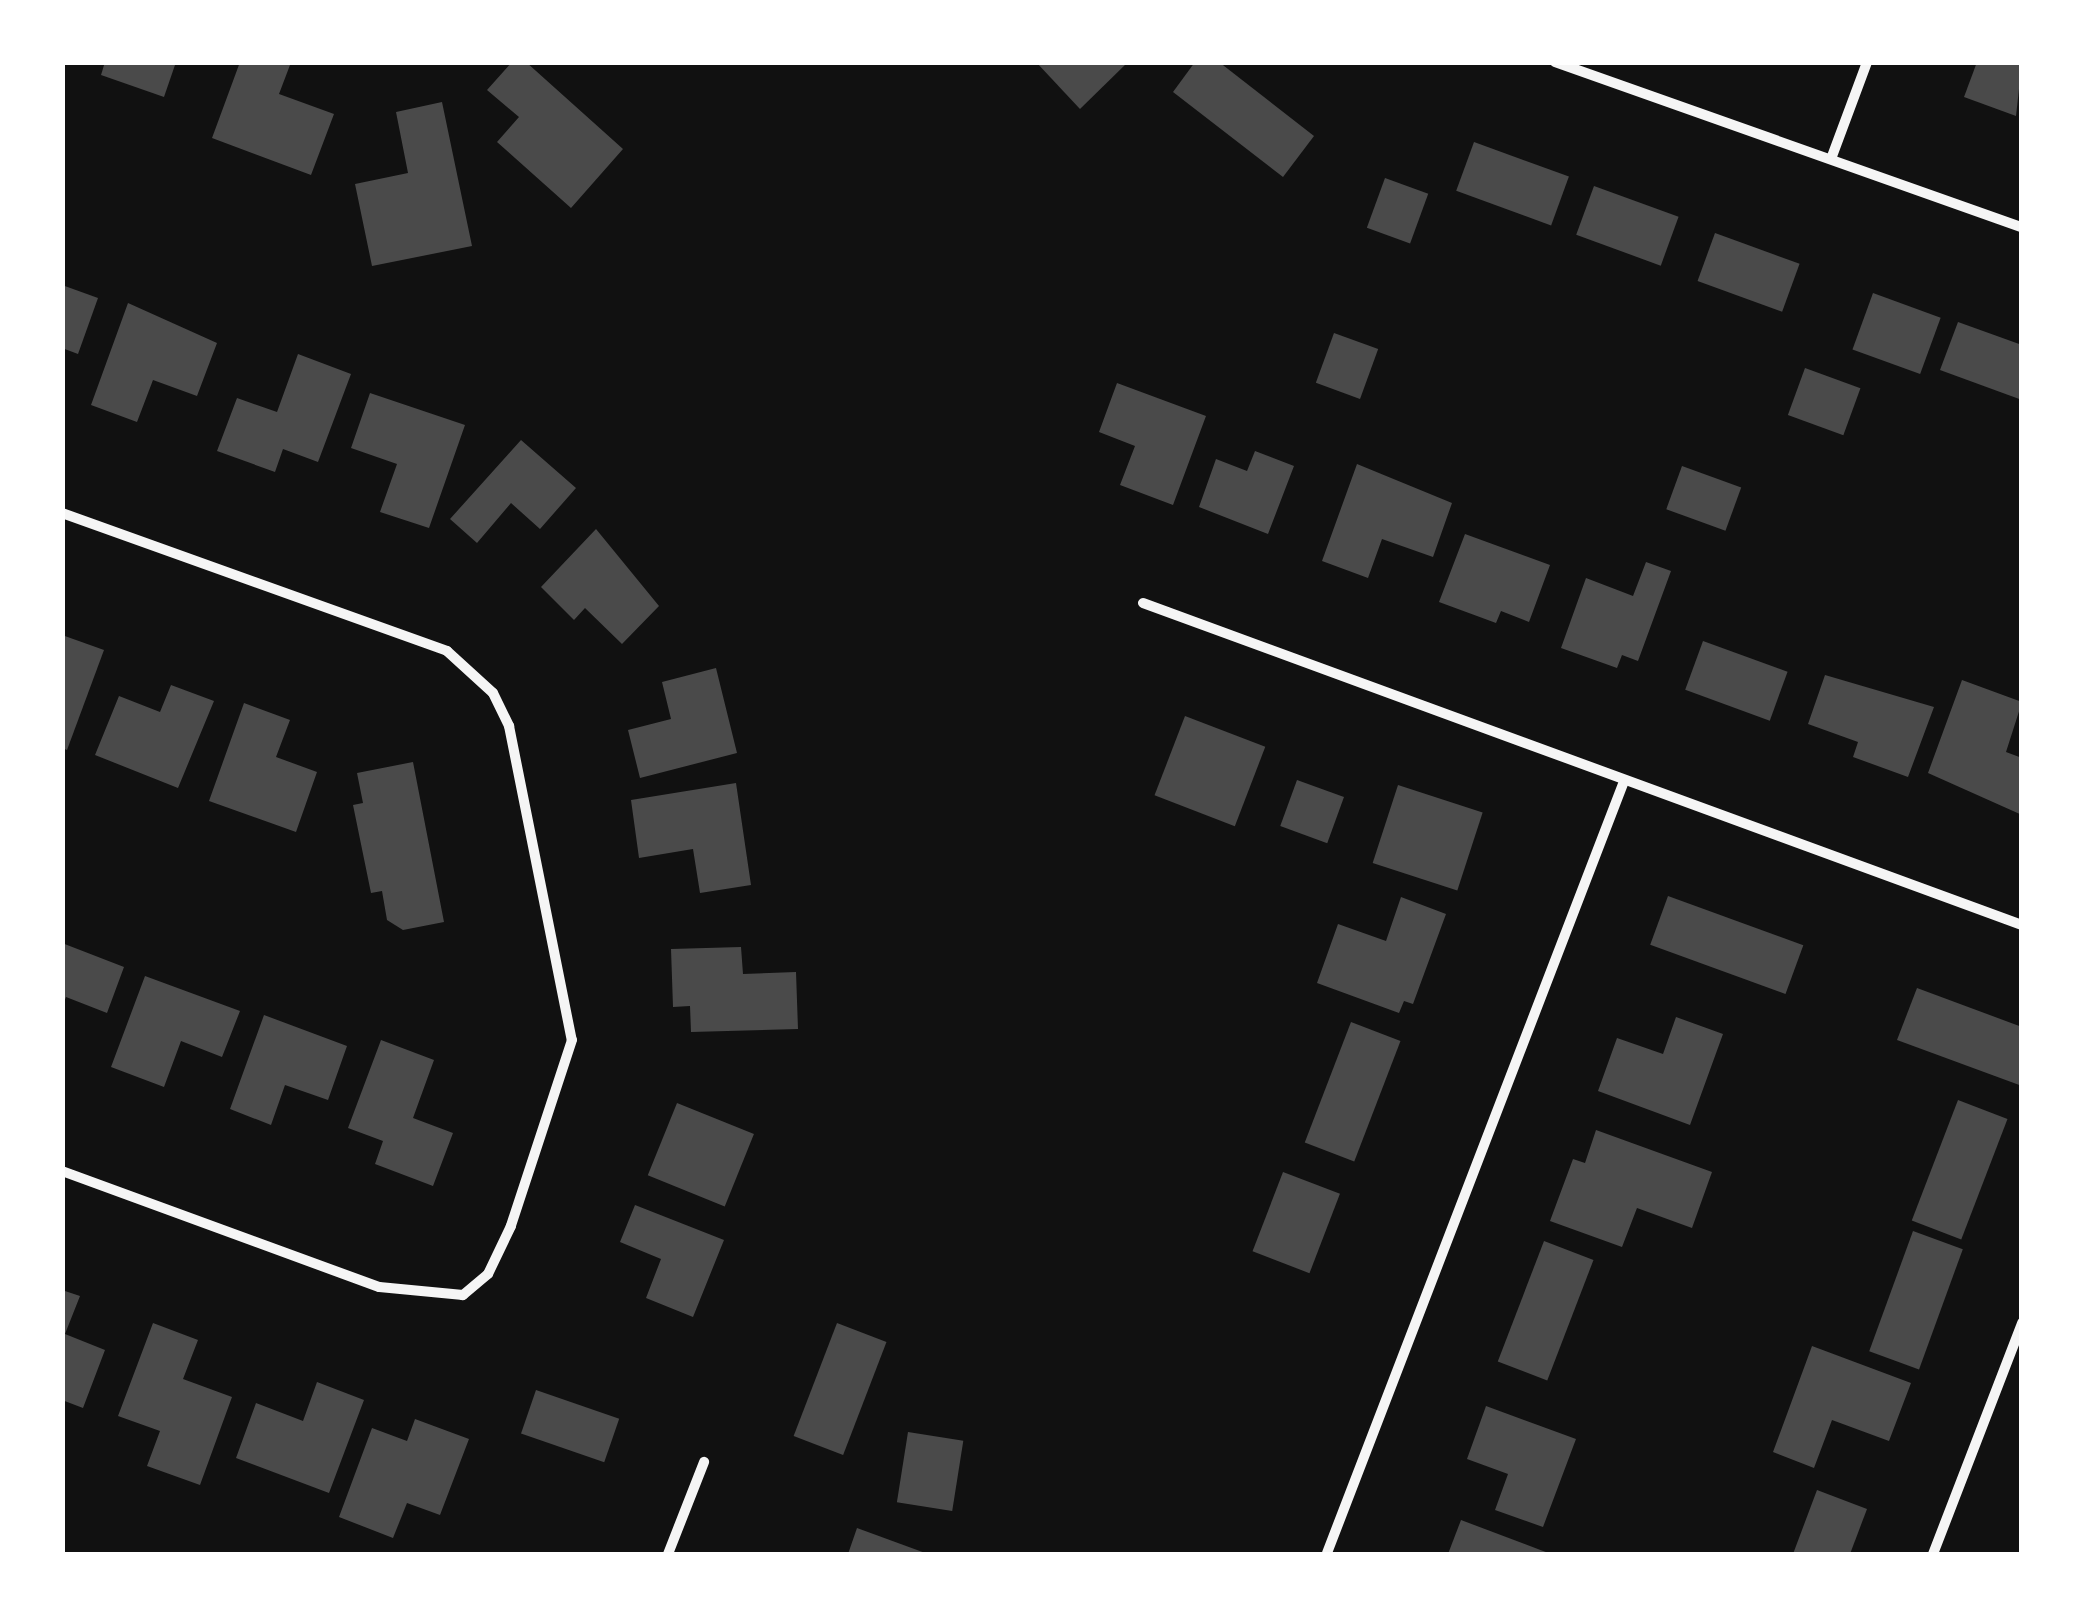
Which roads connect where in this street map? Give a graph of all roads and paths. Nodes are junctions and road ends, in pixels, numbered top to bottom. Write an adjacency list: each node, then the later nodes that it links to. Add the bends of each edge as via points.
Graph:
1 (1555, 62): 3 (street)
2 (1868, 62): 3 (street)
3 (1831, 159): 4 (street)
4 (2022, 227)
5 (62, 512): 9 (street, via 447,651 493,693 508,726 572,1040 511,1226 488,1274 464,1295 379,1287)
6 (1142, 603): 7 (street)
7 (1624, 784): 8 (street); 12 (street)
8 (2022, 925)
9 (62, 1170)
10 (2022, 1323): 14 (street)
11 (704, 1462): 13 (street)
12 (1328, 1553)
13 (668, 1554)
14 (1933, 1554)

